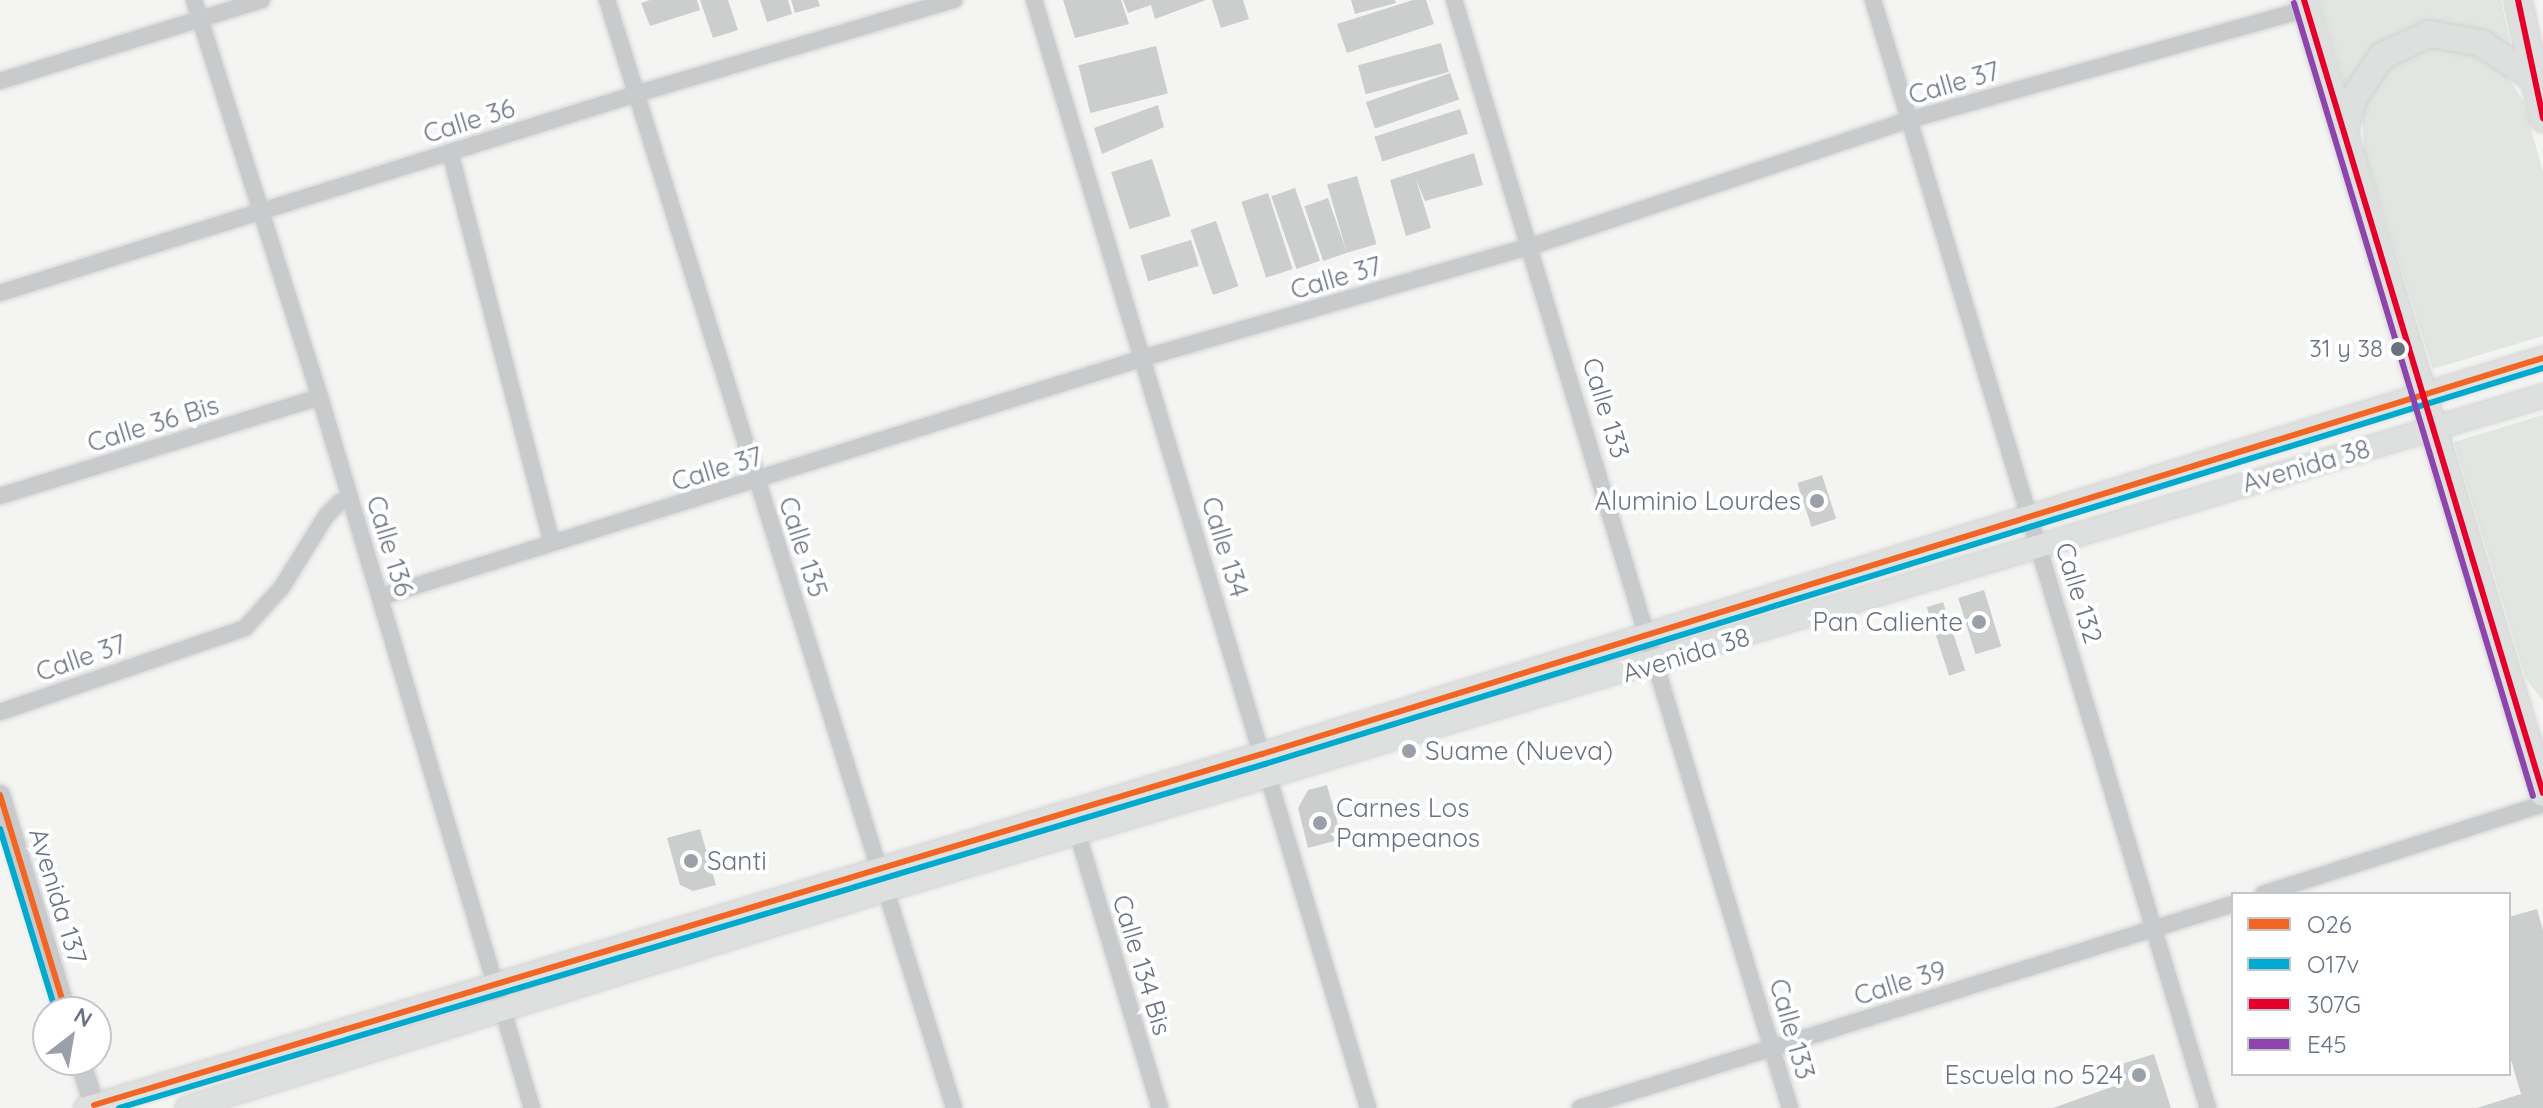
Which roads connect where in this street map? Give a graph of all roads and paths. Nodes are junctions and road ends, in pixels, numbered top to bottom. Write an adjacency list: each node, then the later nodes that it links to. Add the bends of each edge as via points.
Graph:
1 (194, 0): 10 (street, Calle 136)
2 (262, 0): 10 (street)
3 (607, 0): 13 (street, Calle 135)
4 (954, 0): 13 (street, Calle 36)
5 (1034, 0): 21 (street, Calle 134)
6 (1454, 0): 19 (street, Calle 133)
7 (1873, 0): 15 (street, Calle 132)
8 (2518, 0): 11 (highway)
9 (2305, 5): 15 (street, Calle 37); 16 (highway)
10 (200, 19): 12 (street); 18 (street, Calle 136)
11 (2532, 77): 14 (highway); 16 (highway, via 2481,43 2429,34 2382,56 2355,96)
12 (0, 81)
13 (636, 94): 17 (street, Calle 36); 27 (street, Calle 135)
14 (2543, 118)
15 (1909, 120): 19 (street, Calle 37); 30 (street, Calle 132)
16 (2344, 131): 23 (highway)
17 (450, 152): 18 (street, Calle 36); 31 (street)
18 (262, 210): 20 (street, Calle 36); 25 (street, Calle 136)
19 (1532, 246): 21 (street, Calle 37); 34 (street, Calle 133)
20 (0, 293)
21 (1143, 358): 27 (street, Calle 37); 39 (street, Calle 134)
22 (2543, 358): 23 (main road, Avenida 38)
23 (2424, 396): 26 (highway); 30 (main road, Avenida 38)
24 (2543, 396): 26 (main road, Avenida 38)
25 (320, 397): 28 (street, Calle 36 Bis); 29 (street, Calle 136)
26 (2432, 429): 32 (main road, Avenida 38); 36 (highway)
27 (757, 482): 31 (street, Calle 37); 45 (street, Calle 135)
28 (0, 496)
29 (351, 501): 33 (street, Calle 136); 37 (street, Calle 37, via 340,502 326,516 282,587 245,628)
30 (2028, 513): 32 (street, Calle 132); 34 (main road, Avenida 38)
31 (552, 543): 33 (street, Calle 37)
32 (2040, 543): 35 (main road, Avenida 38); 49 (street, Calle 132)
33 (380, 597): 50 (street, Calle 136)
34 (1649, 632): 35 (street, Calle 133); 39 (main road, Avenida 38)
35 (1658, 664): 40 (main road, Avenida 38); 53 (street, Calle 133)
36 (2514, 701): 38 (highway); 41 (highway)
37 (0, 712)
38 (2543, 719)
39 (1262, 754): 40 (street, Calle 134); 45 (main road, Avenida 38)
40 (1270, 779): 44 (main road, Avenida 38); 60 (street, Calle 134)
41 (2543, 793)
42 (0, 795): 51 (street, Avenida 137)
43 (2543, 804): 47 (street)
44 (1078, 835): 46 (main road, Avenida 38); 59 (street, Calle 134 Bis)
45 (881, 867): 46 (street, Calle 135); 50 (main road, Avenida 38)
46 (888, 889): 52 (main road, Avenida 38); 58 (street, Calle 135)
47 (2269, 892)
48 (2231, 905): 49 (street, Calle 39)
49 (2154, 929): 53 (street, Calle 39); 63 (street, Calle 132)
50 (495, 983): 52 (street, Calle 136); 55 (main road, Avenida 38)
51 (61, 996)
52 (503, 1011): 56 (main road, Avenida 38); 57 (street, Calle 136)
53 (1773, 1048): 61 (street, Calle 39); 62 (street, Calle 133)
54 (84, 1076): 55 (street)
55 (92, 1107)
56 (187, 1108)
57 (532, 1108)
58 (954, 1108)
59 (1160, 1108)
60 (1368, 1108)
61 (1582, 1108)
62 (1790, 1108)
63 (2208, 1108)

